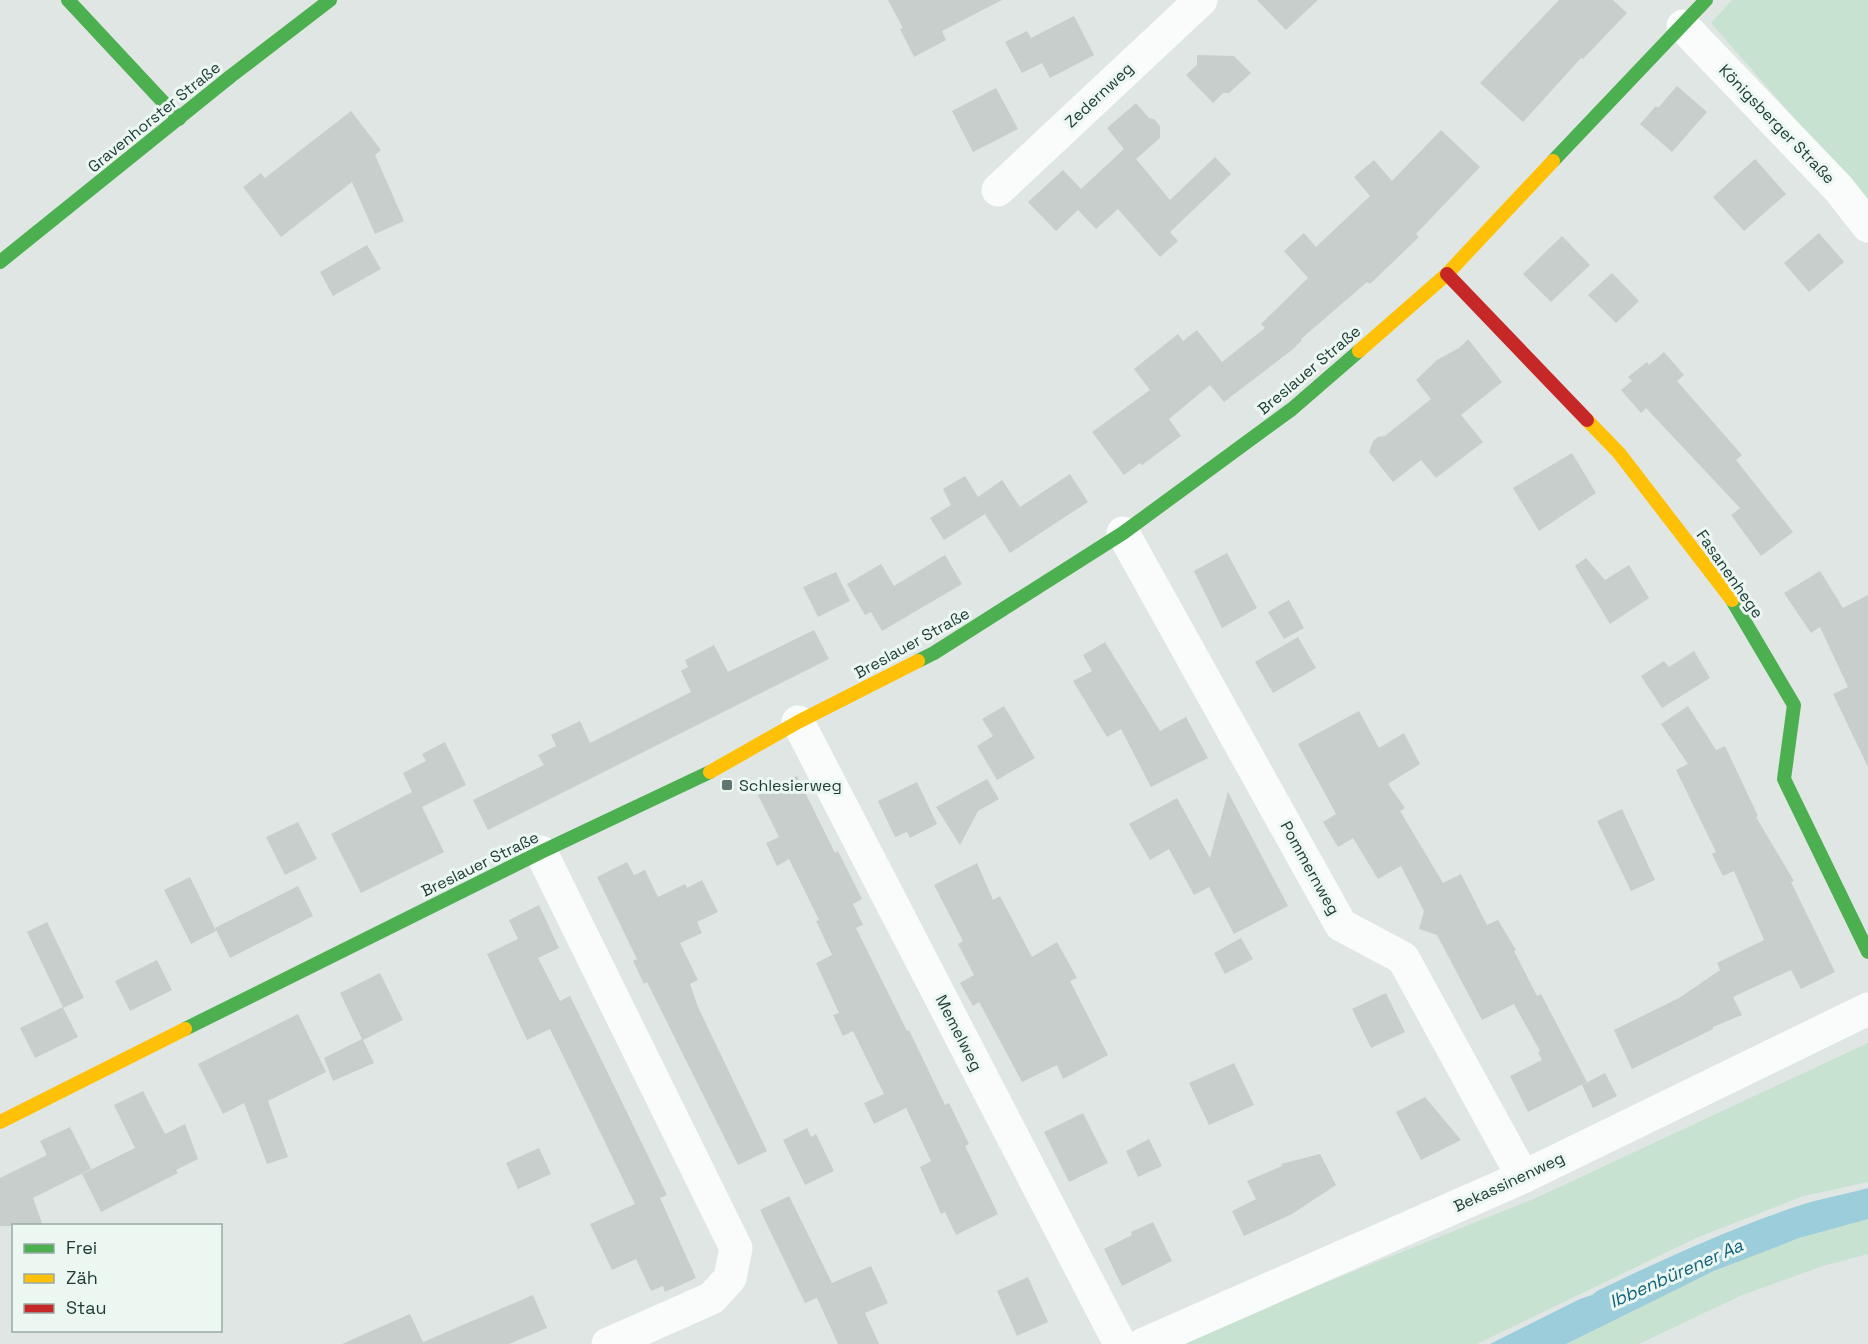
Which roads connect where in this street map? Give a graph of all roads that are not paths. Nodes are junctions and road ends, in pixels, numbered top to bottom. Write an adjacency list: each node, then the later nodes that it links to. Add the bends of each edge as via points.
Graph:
1 (68, 0): 6 (street)
2 (330, 0): 6 (street, Gravenhorster Straße)
3 (1200, 0): 7 (street, Zedernweg)
4 (1706, 0): 5 (street, Breslauer Straße)
5 (1683, 26): 8 (street, Königsberger Straße, via 1839,189); 10 (street, Breslauer Straße)
6 (179, 119): 9 (street, Gravenhorster Straße)
7 (998, 190)
8 (1868, 226)
9 (0, 262)
10 (1447, 274): 11 (street, Breslauer Straße, via 1292,409); 14 (street, Fasanenhege, via 1619,453 1730,596 1794,705 1784,779)
11 (1123, 533): 12 (street, Breslauer Straße, via 934,654); 17 (street, Pommernweg, via 1341,925 1403,958)
12 (798, 723): 13 (street, Breslauer Straße, via 717,769); 19 (street, Memelweg)
13 (542, 852): 16 (street, Breslauer Straße); 18 (street, via 736,1248 730,1278 712,1298)
14 (1868, 952)
15 (1868, 1009): 17 (street, Bekassinenweg)
16 (0, 1122)
17 (1523, 1177): 20 (street, Bekassinenweg)
18 (608, 1344)
19 (1120, 1344)
20 (1144, 1344)

